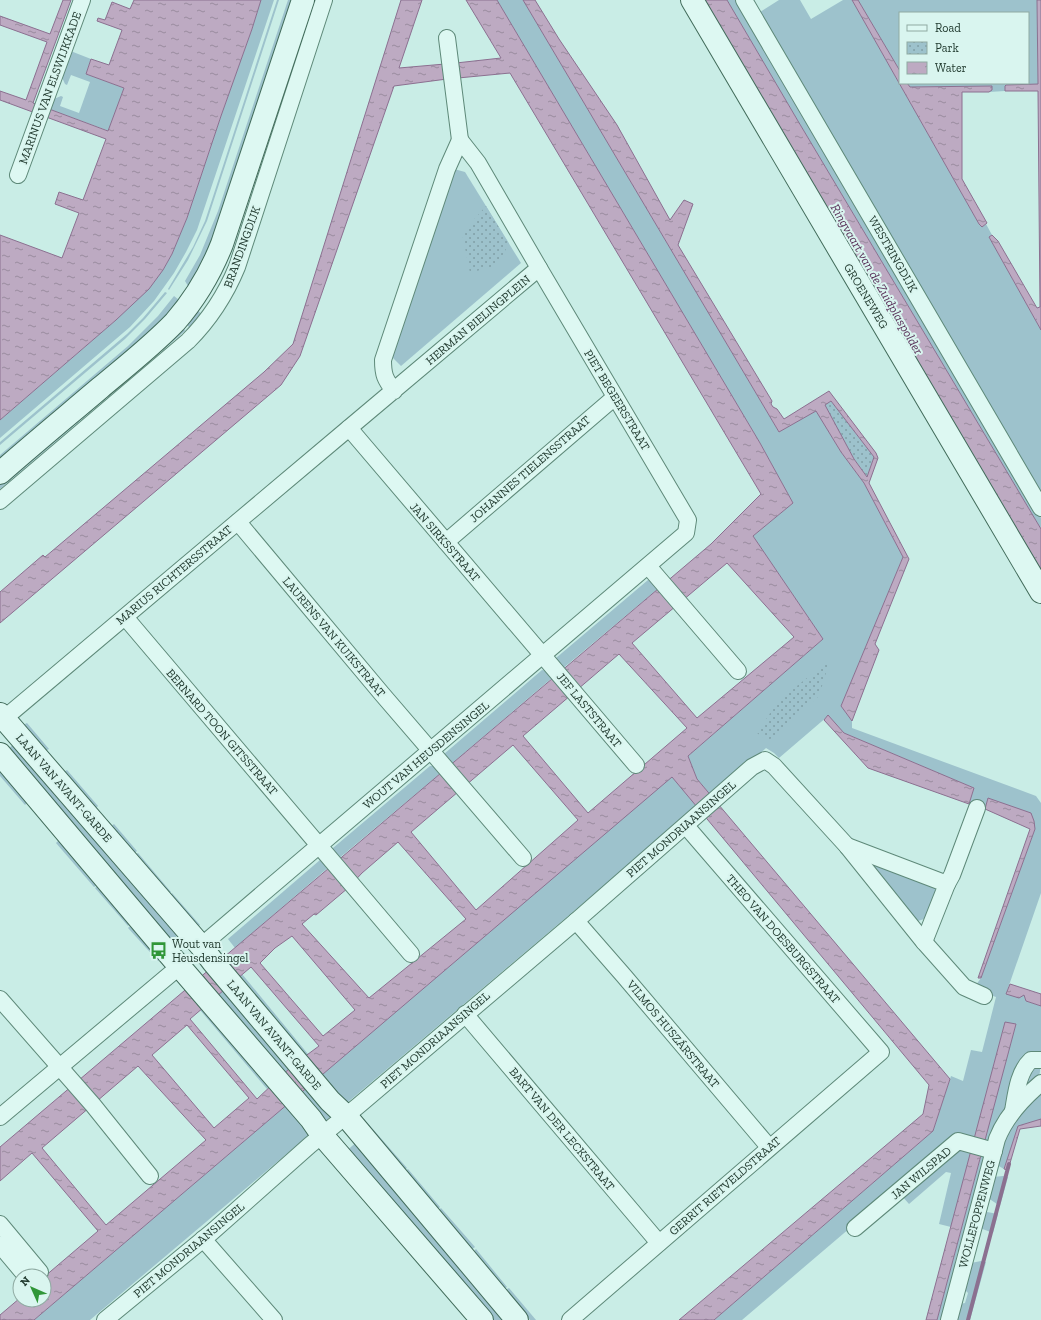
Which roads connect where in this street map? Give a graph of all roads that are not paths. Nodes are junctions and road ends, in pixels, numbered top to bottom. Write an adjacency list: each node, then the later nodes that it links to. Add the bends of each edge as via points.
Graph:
1 (82, 0): 8 (street, MARINUS VAN ELSWIJKKADE)
2 (303, 0): 13 (street, BRANDINGDIJK, via 222,244 198,291 176,321 152,344)
3 (324, 0): 14 (street, BRANDINGDIJK, via 236,267 220,302 207,321 188,341)
4 (692, 0): 20 (street, GROENEWEG)
5 (744, 0): 15 (street, WESTRINGDIJK)
6 (447, 38): 7 (street)
7 (460, 140): 9 (street, HERMAN BIELINGPLEIN, via 478,163); 10 (street, via 447,169 383,360 385,378)
8 (18, 175)
9 (539, 268): 10 (street, HERMAN BIELINGPLEIN); 11 (street, PIET BEGEERSTRAAT)
10 (394, 391): 12 (street, HERMAN BIELINGPLEIN)
11 (615, 397): 17 (street, PIET BEGEERSTRAAT, via 688,520); 18 (street, JOHANNES TIELENSSTRAAT)
12 (349, 428): 16 (street, MARIUS RICHTERSSTRAAT); 18 (street, JAN SIRKSSTRAAT)
13 (0, 473)
14 (0, 501)
15 (1041, 508)
16 (238, 522): 21 (street, MARIUS RICHTERSSTRAAT); 26 (street, LAURENS VAN KUIKSTRAAT)
17 (686, 533): 19 (street, WOUT VAN HEUSDENSINGEL)
18 (446, 542): 22 (street, JAN SIRKSSTRAAT)
19 (653, 572): 22 (street, WOUT VAN HEUSDENSINGEL); 23 (street)
20 (1041, 592)
21 (125, 617): 24 (street, MARIUS RICHTERSSTRAAT); 31 (street, BERNARD TOON GITSSTRAAT)
22 (542, 655): 26 (street, WOUT VAN HEUSDENSINGEL); 27 (street, JEF LASTSTRAAT)
23 (738, 671)
24 (1, 718): 36 (street, LAAN VAN AVANT-GARDE)
25 (0, 754): 38 (street)
26 (435, 756): 31 (street, WOUT VAN HEUSDENSINGEL); 32 (street, LAURENS VAN KUIKSTRAAT)
27 (636, 765)
28 (977, 808): 33 (street)
29 (686, 826): 30 (street, PIET MONDRIAANSINGEL, via 752,767 765,760 774,766); 34 (street, PIET MONDRIAANSINGEL); 42 (street, THEO VAN DOESBURGSTRAAT)
30 (847, 846): 33 (street); 35 (street)
31 (324, 852): 36 (street, WOUT VAN HEUSDENSINGEL); 37 (street, BERNARD TOON GITSSTRAAT)
32 (522, 858)
33 (947, 884): 35 (street)
34 (576, 921): 41 (street, PIET MONDRIAANSINGEL); 50 (street, VILMOS HUSZÁRSTRAAT)
35 (924, 942): 39 (street, via 964,987)
36 (207, 954): 38 (street, WOUT VAN HEUSDENSINGEL); 47 (street, LAAN VAN AVANT-GARDE, via 330,1101)
37 (411, 954)
38 (186, 973): 44 (street, WOUT VAN HEUSDENSINGEL); 49 (street, via 278,1079)
39 (984, 996)
40 (0, 999): 44 (street)
41 (465, 1014): 47 (street, PIET MONDRIAANSINGEL); 56 (street, BART VAN DER LECKSTRAAT)
42 (881, 1052): 50 (street, GERRIT RIETVELDSTRAAT)
43 (1041, 1060): 46 (street, WOLLEFOPPENWEG, via 1031,1060 1024,1068)
44 (64, 1072): 48 (street, WOUT VAN HEUSDENSINGEL); 52 (street)
45 (1041, 1083): 46 (street, WOLLEFOPPENWEG)
46 (1013, 1111): 51 (street, WOLLEFOPPENWEG)
47 (346, 1116): 49 (street, PIET MONDRIAANSINGEL); 63 (street, LAAN VAN AVANT-GARDE)
48 (0, 1117)
49 (322, 1135): 55 (street, PIET MONDRIAANSINGEL); 62 (street)
50 (769, 1147): 56 (street, GERRIT RIETVELDSTRAAT)
51 (989, 1150): 54 (street, JAN WILSPAD, via 958,1141); 65 (street, WOLLEFOPPENWEG)
52 (150, 1176)
53 (0, 1224): 59 (street)
54 (855, 1228)
55 (203, 1239): 60 (street, PIET MONDRIAANSINGEL); 61 (street)
56 (659, 1243): 64 (street, GERRIT RIETVELDSTRAAT)
57 (0, 1245): 58 (street)
58 (19, 1268)
59 (37, 1268)
60 (106, 1320)
61 (274, 1320)
62 (482, 1320)
63 (517, 1320)
64 (570, 1320)
65 (949, 1320)

